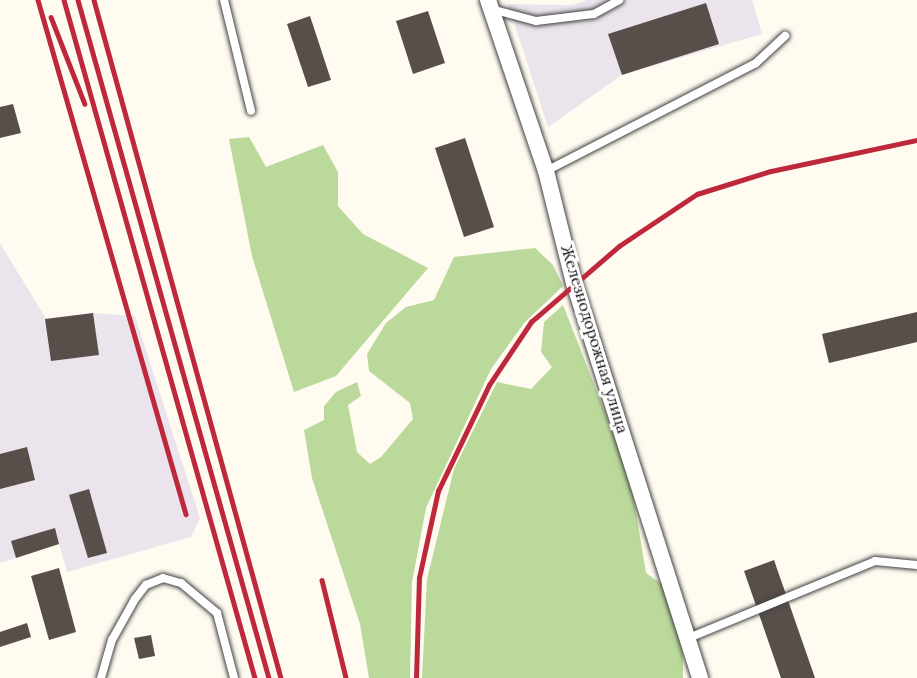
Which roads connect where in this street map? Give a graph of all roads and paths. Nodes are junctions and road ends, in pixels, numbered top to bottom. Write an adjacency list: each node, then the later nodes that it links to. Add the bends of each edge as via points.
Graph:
1 (224, 0): 5 (lane)
2 (619, 0): 3 (lane, via 594,14 537,21)
3 (489, 4): 6 (street, Железнодорожная улица)
4 (785, 36): 6 (lane, via 756,63)
5 (251, 111)
6 (546, 171): 8 (street, Железнодорожная улица, via 574,283)
7 (917, 565): 8 (lane, via 875,561)
8 (691, 637): 11 (street, Железнодорожная улица)
9 (101, 678): 10 (lane, via 112,640 135,599 146,585 163,578 181,583 217,613)
10 (234, 678)
11 (700, 678)

